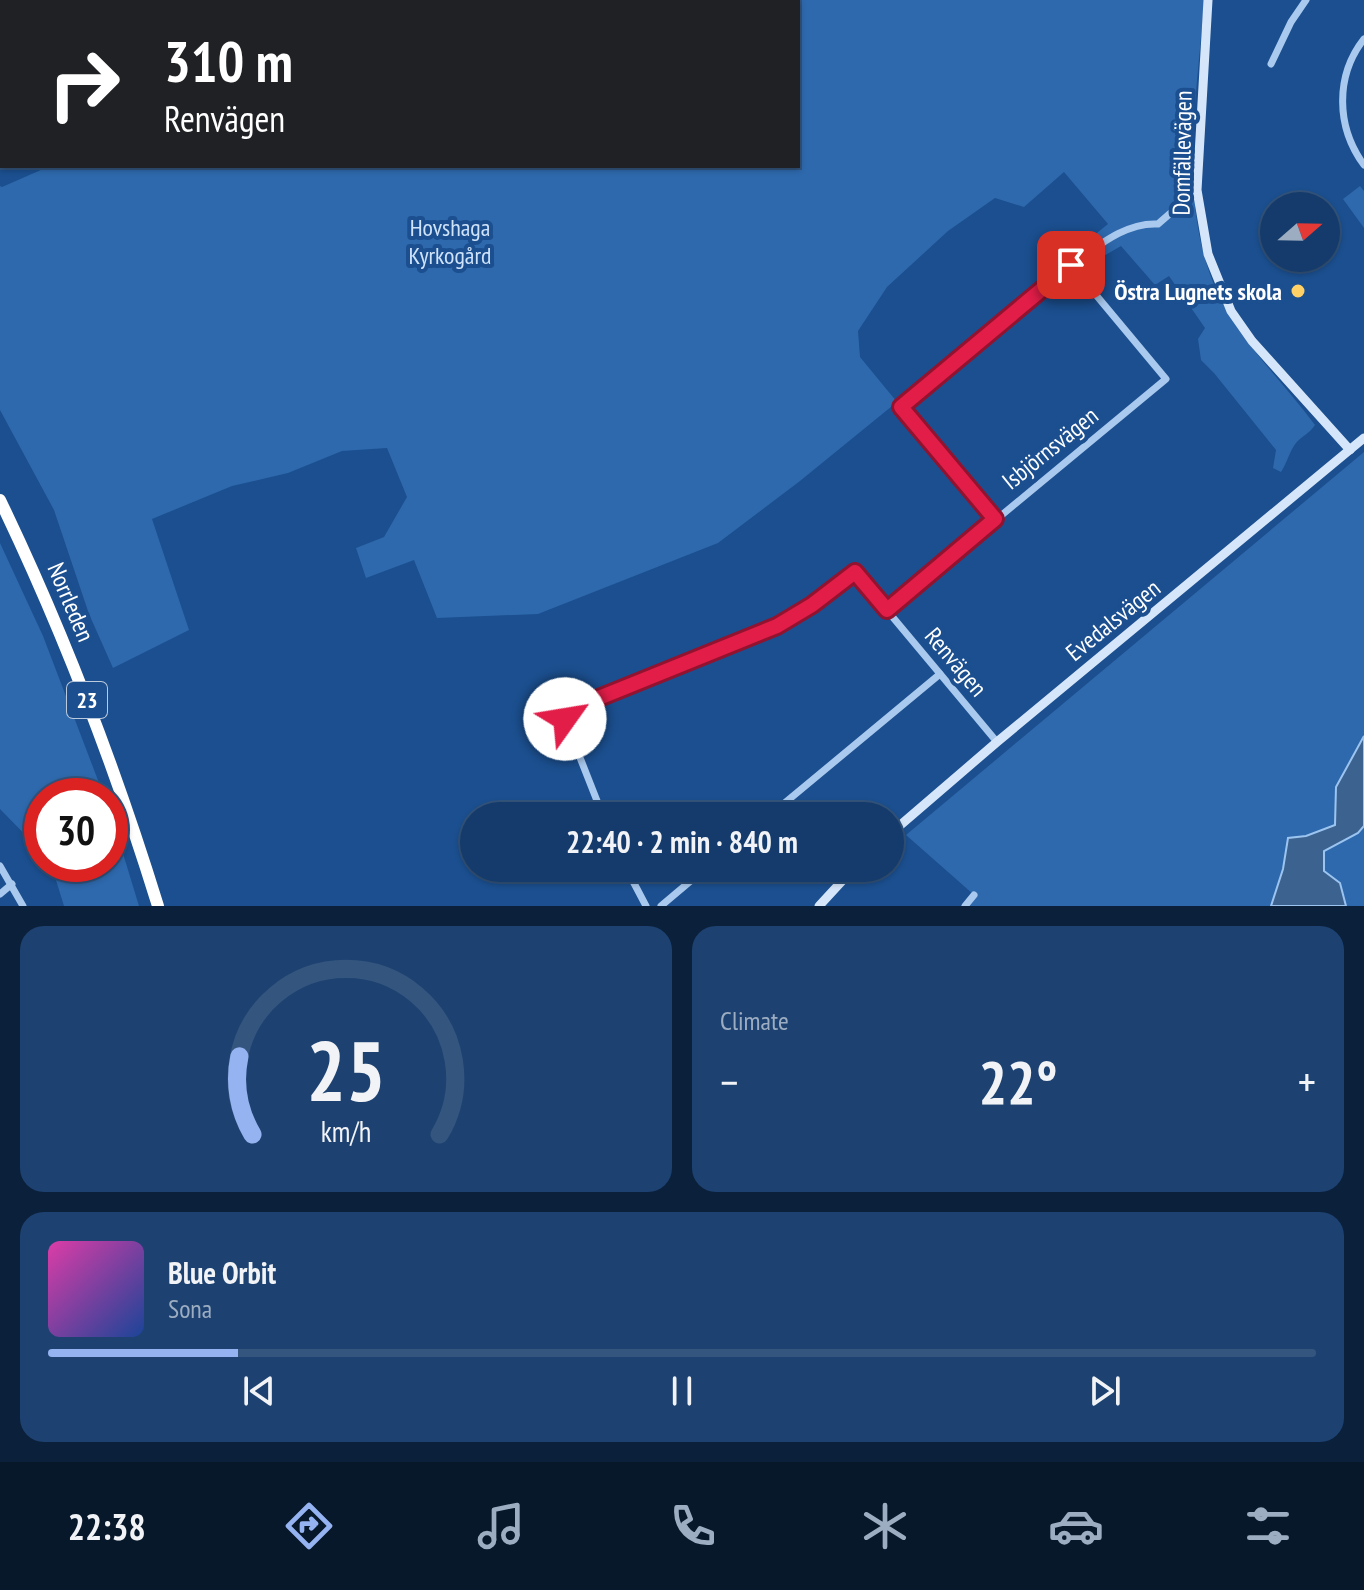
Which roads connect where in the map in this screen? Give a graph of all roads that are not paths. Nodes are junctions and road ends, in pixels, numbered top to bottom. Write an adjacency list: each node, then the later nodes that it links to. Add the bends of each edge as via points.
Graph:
1 (1208, 0): 6 (street, Domfällevägen)
2 (1306, 0): 4 (street)
3 (1364, 39): 5 (street, via 1349,68 1342,99 1348,138)
4 (1271, 64)
5 (1364, 165)
6 (1197, 190): 7 (street, via 1158,224 1120,232); 9 (street, Domfällevägen, via 1208,254 1231,311)
7 (1071, 265): 12 (street, via 901,407); 12 (street, Isbjörnsvägen, via 1166,379)
8 (1364, 438): 9 (street, Evedalsvägen)
9 (1350, 450): 15 (street, Evedalsvägen)
10 (0, 500): 28 (highway, Norrleden / 23, via 85,692)
11 (0, 516): 27 (highway, Norrleden / 23, via 78,695)
12 (995, 519): 13 (street, Isbjörnsvägen)
13 (887, 610): 14 (street, Renvägen); 16 (street, Renvägen, via 855,572 777,626 569,712 566,722)
14 (940, 674): 15 (street, Renvägen); 17 (street)
15 (997, 742): 18 (street, Evedalsvägen)
16 (597, 802)
17 (786, 802)
18 (904, 822)
19 (0, 866): 23 (street)
20 (633, 882): 29 (street)
21 (689, 882): 30 (street)
22 (841, 882): 31 (street)
23 (12, 884): 24 (street); 26 (street)
24 (0, 894)
25 (974, 895): 32 (street)
26 (23, 906)
27 (151, 906)
28 (158, 906)
29 (646, 906)
30 (661, 906)
31 (819, 906)
32 (965, 906)

